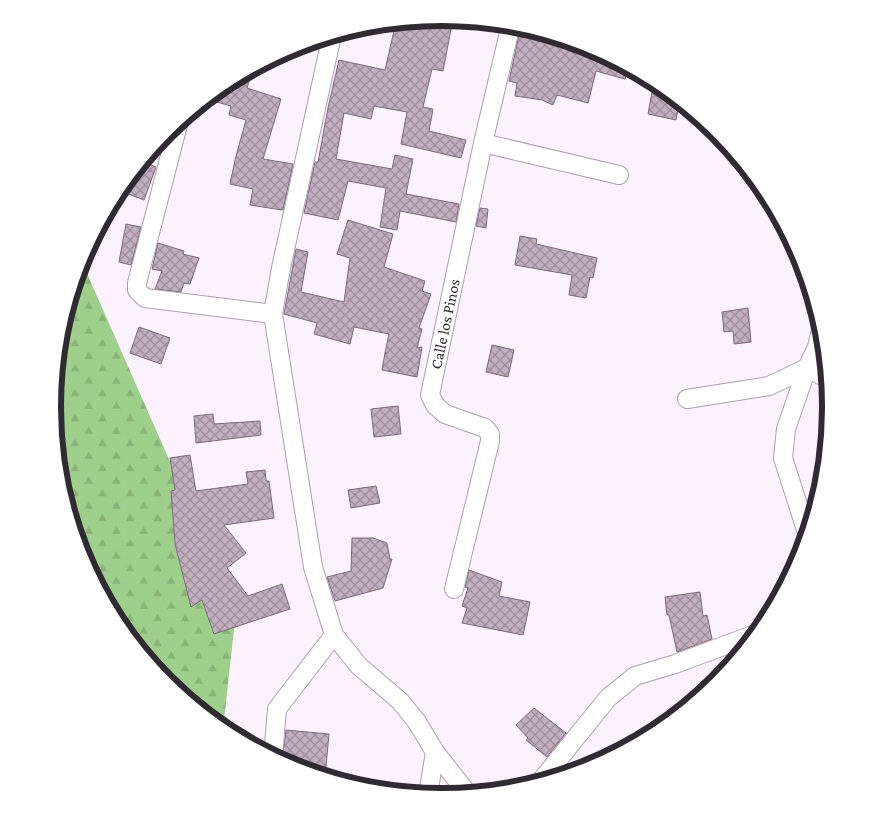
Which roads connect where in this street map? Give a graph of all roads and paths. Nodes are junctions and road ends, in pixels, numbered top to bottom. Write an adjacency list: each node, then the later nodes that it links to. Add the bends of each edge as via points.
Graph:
1 (508, 33): 4 (street, Calle los Pinos)
2 (330, 43): 6 (street)
3 (175, 135): 6 (street, via 137,290 144,298)
4 (483, 143): 5 (street); 12 (street, Calle los Pinos, via 430,395 445,414 486,428 490,434)
5 (619, 175)
6 (273, 314): 13 (street, via 313,567)
7 (817, 346): 8 (street)
8 (807, 368): 9 (street); 10 (street, via 769,386); 11 (street, via 786,429 783,458)
9 (820, 375)
10 (687, 399)
11 (804, 523)
12 (454, 588)
13 (334, 635): 15 (street, via 277,709); 16 (street, via 359,666 400,701)
14 (745, 638): 17 (street, via 635,676 608,698)
15 (274, 748)
16 (434, 752): 18 (street); 19 (street)
17 (548, 773)
18 (429, 787)
19 (462, 787)

